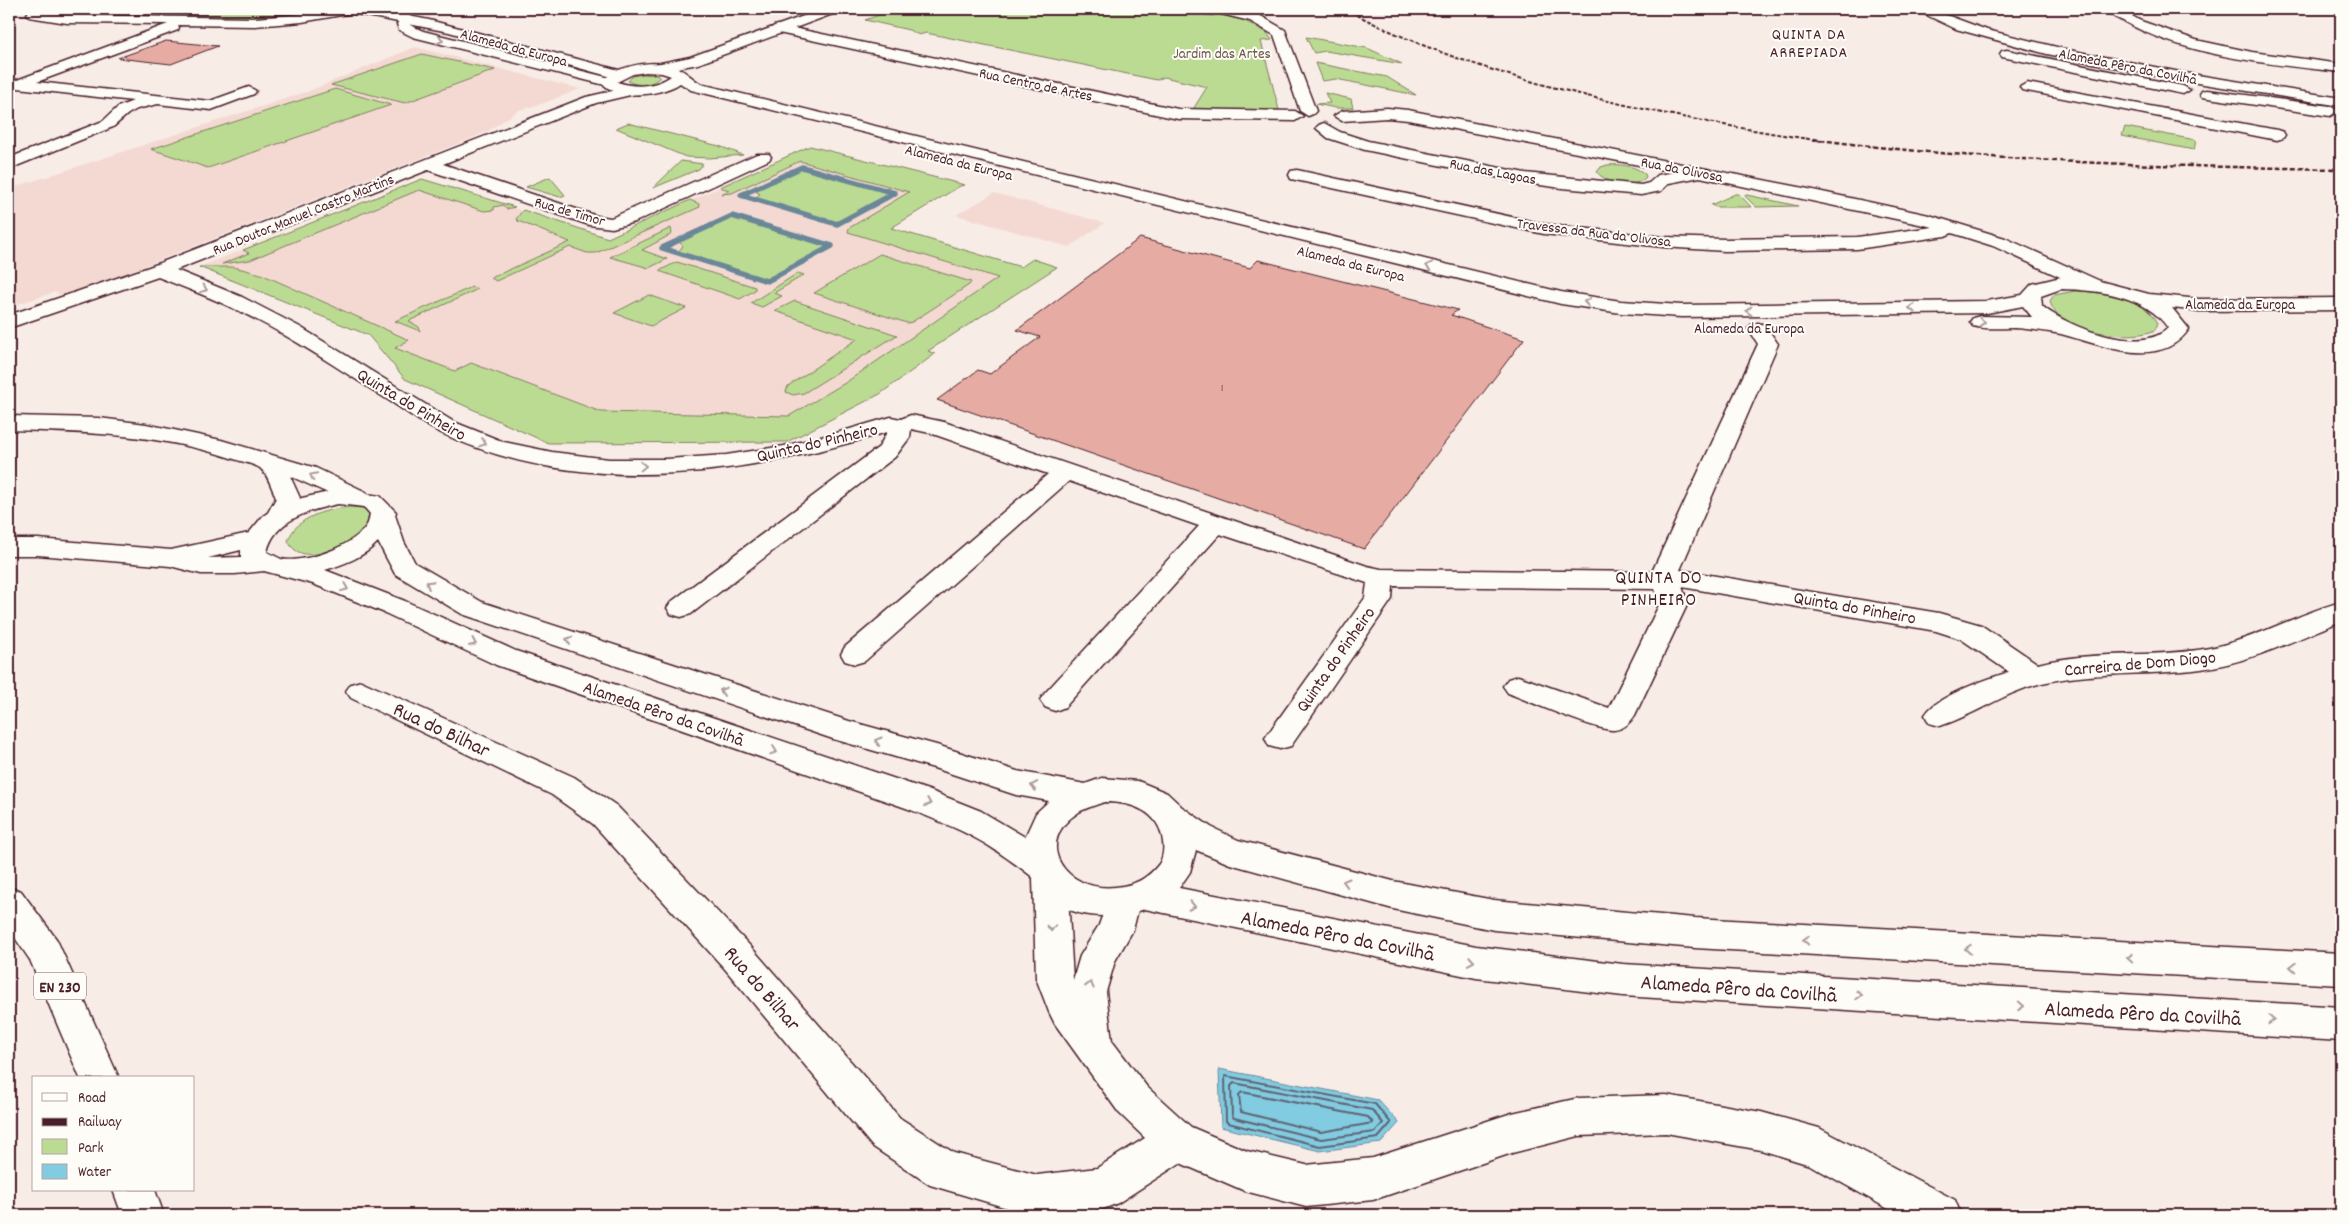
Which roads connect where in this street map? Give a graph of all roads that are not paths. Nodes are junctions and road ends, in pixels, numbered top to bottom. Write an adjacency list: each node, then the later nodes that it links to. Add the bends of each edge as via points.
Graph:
1 (57, 9): 9 (street); 11 (street, via 55,14)
2 (337, 9): 10 (street)
3 (834, 9): 13 (street)
4 (1217, 9): 33 (street, via 1254,18 1280,34)
5 (1920, 9): 19 (street, Alameda Pêro da Covilhã, via 1967,28 2033,47)
6 (1936, 9): 29 (street, Alameda Pêro da Covilhã, via 1997,32 2069,50)
7 (2110, 9): 17 (street, via 2138,25 2186,41 2242,54)
8 (365, 10): 10 (street, Alameda da Europa); 20 (street, Alameda da Europa, via 509,44 575,64)
9 (29, 11): 11 (street)
10 (324, 14): 12 (street, via 276,21)
11 (67, 19): 12 (street)
12 (188, 22): 22 (street)
13 (779, 29): 15 (street); 33 (street, Rua Centro de Artes, via 1178,114)
14 (2007, 54): 27 (street)
15 (693, 61): 16 (street); 18 (street)
16 (656, 68): 18 (street, Alameda da Europa); 20 (street)
17 (2341, 68)
18 (678, 75): 26 (street, via 667,84); 50 (street, Alameda da Europa, one-way to 18, via 1987,307 1705,311 1621,307 1560,298 696,87)
19 (2179, 76): 21 (street, Alameda Pêro da Covilhã); 27 (street, via 2176,84)
20 (613, 80): 26 (street, Alameda da Europa); 30 (street, Rua Doutor Manuel Castro Martins)
21 (2220, 83): 27 (street, via 2215,92); 32 (street, Alameda Pêro da Covilhã)
22 (12, 85): 28 (street)
23 (220, 87): 31 (street, via 249,91 211,106)
24 (2027, 87): 34 (street)
25 (202, 89): 31 (street)
26 (642, 89): 30 (street, Rua Doutor Manuel Castro Martins); 56 (street, Alameda da Europa, via 715,102 1527,306 1630,324)
27 (2195, 93): 32 (street); 34 (street)
28 (124, 96): 31 (street); 36 (street, via 122,103 108,114)
29 (2341, 96)
30 (595, 98): 40 (street, Rua Doutor Manuel Castro Martins)
31 (168, 101): 39 (street, via 136,104 120,111 108,124)
32 (2336, 106)
33 (1316, 118): 38 (street, Rua da Olivosa, via 1398,114); 43 (street, Rua das Lagoas, via 1334,135 1365,145 1553,182 1641,190 1655,187)
34 (2185, 118): 35 (street)
35 (2277, 134)
36 (9, 153)
37 (763, 157): 40 (street, Rua de Timor, via 612,223 595,221)
38 (1637, 161): 41 (street, Rua da Olivosa); 43 (street)
39 (9, 164)
40 (428, 165): 48 (street, Rua Doutor Manuel Castro Martins)
41 (1704, 174): 43 (street, Rua das Lagoas); 44 (street, Rua da Olivosa)
42 (1297, 175): 46 (street, Travessa da Rua da Olivosa, via 1544,229 1608,236 1724,245 1857,243)
43 (1664, 179)
44 (1888, 212): 45 (street, Rua da Olivosa); 46 (street, via 1900,227)
45 (1964, 230): 46 (street, Travessa da Rua da Olivosa); 47 (street, Rua da Olivosa)
46 (1896, 237)
47 (2018, 252): 49 (street, Rua da Olivosa); 50 (street, Rua da Olivosa, via 2038,270 2040,277)
48 (159, 270): 54 (street, Rua Doutor Manuel Castro Martins); 61 (street, Quinta do Pinheiro, one-way to 61, via 235,301 293,331 469,439 536,458 642,467 713,462 777,453)
49 (2093, 285): 50 (street, Alameda da Europa, via 2061,283); 51 (street, Alameda da Europa)
50 (2033, 293): 58 (street, Alameda da Europa, via 2031,304 2040,314)
51 (2139, 297): 52 (street, Alameda da Europa, via 2199,305); 59 (street, Alameda da Europa, via 2167,312)
52 (2341, 304)
53 (2341, 318): 59 (street, Alameda da Europa, via 2227,321)
54 (9, 322)
55 (1903, 326): 58 (street, Alameda da Europa, one-way to 58, via 1923,322 2010,321)
56 (1704, 328)
57 (1759, 329): 71 (street, via 1768,344)
58 (2065, 329): 59 (street, Alameda da Europa, via 2107,342 2149,345 2166,342 2175,337)
59 (2179, 329)
60 (9, 423): 62 (street, via 99,425 146,430 221,446)
61 (900, 424): 63 (street, Quinta do Pinheiro, via 936,427); 72 (street, Quinta do Pinheiro, via 898,437 887,452)
62 (268, 463): 64 (street, one-way to 62, via 307,473); 65 (street, via 288,498)
63 (1066, 471): 67 (street, Quinta do Pinheiro); 74 (street)
64 (356, 497): 65 (street, via 317,501); 66 (street, via 378,504)
65 (278, 518): 69 (street, via 265,528)
66 (384, 518): 69 (street, via 379,530 366,542 327,562 303,567); 81 (street, one-way to 66, via 1016,783 844,731 472,608 404,568)
67 (1216, 523): 70 (street, Quinta do Pinheiro, via 1343,568); 78 (street)
68 (9, 547): 69 (street, via 170,558 207,566 235,566)
69 (266, 556): 83 (street, Alameda Pêro da Covilhã, one-way to 83, via 395,607 506,658 925,802 1001,837)
70 (1381, 577): 71 (street, Quinta do Pinheiro, via 1647,582); 80 (street, Quinta do Pinheiro, via 1378,598)
71 (1662, 578): 75 (street, Quinta do Pinheiro, via 1826,601 1939,622 1971,632); 76 (street, via 1674,603 1620,715 1614,719 1605,718)
72 (681, 608)
73 (2341, 611): 75 (street, Carreira de Dom Diogo, via 2224,655 2170,664 2058,670)
74 (855, 654)
75 (2033, 675): 79 (street, Carreira de Dom Diogo, via 1974,697)
76 (1518, 686)
77 (361, 691): 90 (street, Rua do Bilhar, via 563,786 606,815 738,958 886,1132 945,1171 1037,1196 1103,1188)
78 (1055, 700)
79 (1940, 715)
80 (1280, 738)
81 (1082, 795): 82 (street, via 1102,790 1123,790 1143,795 1160,804); 83 (street, via 1054,812 1045,824 1038,851)
82 (1173, 818): 84 (street, via 1180,834 1181,851 1175,868 1162,884); 86 (street, one-way to 82, via 1705,934 1494,915 1392,895 1230,851 1199,836)
83 (1046, 872): 84 (street, Alameda Pêro da Covilhã, via 1064,892 1082,899 1103,903); 88 (street, one-way to 88, via 1054,978 1068,1012)
84 (1134, 898): 87 (street, Alameda Pêro da Covilhã, one-way to 87, via 1476,962 1623,980); 88 (street, one-way to 84, via 1088,992 1098,956)
85 (9, 901): 89 (street, EN 230, via 44,950)
86 (2341, 969)
87 (2341, 1024)
88 (1094, 1050): 90 (street, via 1133,1100)
89 (99, 1076)
90 (1177, 1141): 93 (street, via 1245,1170 1306,1186 1373,1179 1512,1133 1579,1117 1666,1114 1761,1131 1819,1148)
91 (135, 1192): 92 (street)
92 (143, 1215)
93 (1940, 1215)

